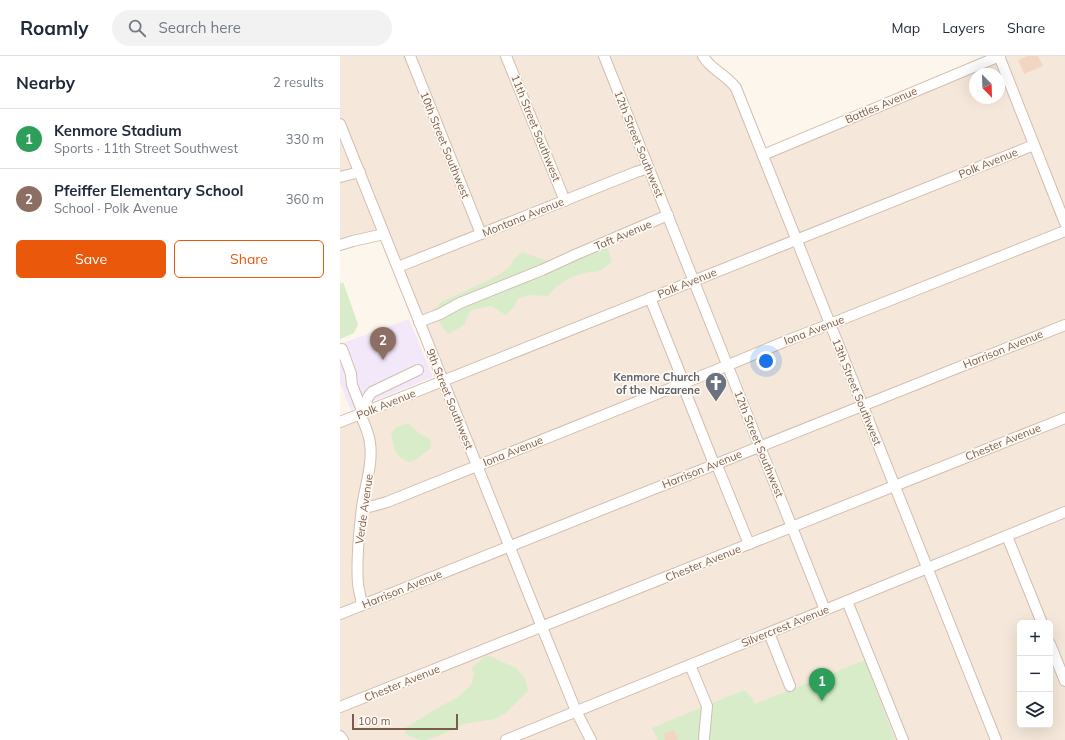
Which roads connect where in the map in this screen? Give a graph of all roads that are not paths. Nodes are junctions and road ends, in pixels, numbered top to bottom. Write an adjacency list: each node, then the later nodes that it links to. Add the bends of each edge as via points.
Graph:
1 (410, 56): 17 (street, 10th Street Southwest)
2 (506, 56): 12 (street, 11th Street Southwest)
3 (604, 56): 9 (street, 12th Street Southwest)
4 (703, 56): 8 (street, 13th Street Southwest, via 710,66 736,88)
5 (999, 56): 7 (street); 8 (street, Battles Avenue)
6 (340, 124): 10 (street, 9th Street Southwest)
7 (1034, 145): 14 (street); 18 (street, Polk Avenue)
8 (763, 155): 18 (street, 13th Street Southwest)
9 (648, 168): 12 (street, Montana Avenue); 13 (street, 12th Street Southwest)
10 (360, 172): 11 (street); 16 (street, 9th Street Southwest)
11 (340, 176)
12 (565, 201): 17 (street, Montana Avenue)
13 (668, 215): 21 (street, 12th Street Southwest); 23 (street, Taft Avenue)
14 (1065, 223)
15 (1065, 231): 24 (street, Iona Avenue)
16 (384, 234): 19 (street); 20 (street, 9th Street Southwest)
17 (481, 234): 20 (street, Montana Avenue)
18 (796, 239): 21 (street, Polk Avenue); 24 (street, 13th Street Southwest)
19 (340, 245)
20 (398, 267): 23 (street, 9th Street Southwest)
21 (694, 281): 22 (street, Polk Avenue); 27 (street, 12th Street Southwest)
22 (650, 298): 29 (street, Polk Avenue); 30 (street)
23 (420, 322): 29 (street, 9th Street Southwest)
24 (830, 324): 27 (street, Iona Avenue); 31 (street, 13th Street Southwest)
25 (1065, 325): 31 (street, Harrison Avenue)
26 (342, 349): 32 (street, Verde Avenue)
27 (728, 365): 30 (street, Iona Avenue); 35 (street, 12th Street Southwest)
28 (418, 370): 32 (street, via 372,392 366,400)
29 (443, 381): 32 (street, Polk Avenue); 37 (street, 9th Street Southwest)
30 (684, 383): 36 (street); 37 (street, Iona Avenue)
31 (863, 405): 35 (street, Harrison Avenue); 38 (street, 13th Street Southwest)
32 (363, 413): 34 (street, Polk Avenue); 39 (street, Verde Avenue, via 371,452)
33 (1065, 418): 38 (street, Chester Avenue)
34 (340, 422)
35 (760, 446): 36 (street, Harrison Avenue); 41 (street, 12th Street Southwest)
36 (715, 464): 43 (street); 44 (street, Harrison Avenue)
37 (477, 466): 39 (street, Iona Avenue, via 387,502); 44 (street, 9th Street Southwest)
38 (894, 486): 41 (street, Chester Avenue); 45 (street, 13th Street Southwest)
39 (362, 508): 47 (street, Verde Avenue, via 358,541 358,584)
40 (1065, 512): 42 (street, Silvercrest Avenue)
41 (792, 527): 43 (street, Chester Avenue); 48 (street, 12th Street Southwest)
42 (1007, 536): 45 (street, Silvercrest Avenue); 50 (street)
43 (749, 544): 51 (street, Chester Avenue)
44 (509, 546): 47 (street, Harrison Avenue); 51 (street, 9th Street Southwest)
45 (928, 568): 46 (street, Silvercrest Avenue); 65 (street, 13th Street Southwest)
46 (847, 601): 48 (street, Silvercrest Avenue); 64 (street)
47 (362, 605): 49 (street, Harrison Avenue)
48 (825, 610): 52 (street, Silvercrest Avenue)
49 (340, 614)
50 (1041, 620)
51 (542, 626): 57 (street, Chester Avenue); 58 (street, 9th Street Southwest)
52 (769, 633): 54 (street, Silvercrest Avenue); 56 (street)
53 (1053, 651): 55 (street)
54 (690, 665): 58 (street, Silvercrest Avenue); 60 (street, via 707,704)
55 (1065, 681)
56 (790, 686)
57 (340, 707)
58 (576, 711): 62 (street, Silvercrest Avenue); 63 (street, 9th Street Southwest)
59 (340, 736): 61 (street)
60 (704, 738)
61 (343, 740)
62 (506, 740)
63 (591, 740)
64 (903, 740)
65 (996, 740)

